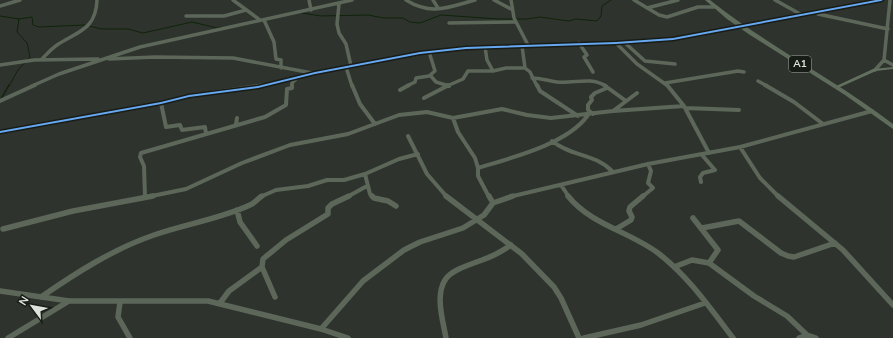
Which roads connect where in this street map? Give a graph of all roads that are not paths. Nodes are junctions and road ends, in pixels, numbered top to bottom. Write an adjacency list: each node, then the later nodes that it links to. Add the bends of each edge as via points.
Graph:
1 (20, 0): 18 (street)
2 (97, 0): 42 (street, via 97,15 94,21 85,30 55,46)
3 (233, 0): 23 (street)
4 (309, 0): 24 (street)
5 (352, 0): 17 (street)
6 (406, 0): 20 (street, via 421,9)
7 (434, 0): 20 (street)
8 (475, 0): 20 (street)
9 (494, 0): 22 (street)
10 (512, 0): 22 (street)
11 (634, 0): 21 (street)
12 (678, 0): 21 (street)
13 (707, 0): 19 (highway, A1)
14 (775, 0): 27 (street)
15 (881, 0): 25 (street)
16 (890, 0): 26 (street)
17 (339, 4): 24 (street); 46 (street, via 337,24 346,44)
18 (0, 6)
19 (714, 7): 21 (street, via 698,7 667,17 662,17); 32 (highway, A1)
20 (438, 8)
21 (647, 8)
22 (511, 9): 30 (street)
23 (246, 10): 28 (street, via 224,16); 29 (street)
24 (311, 10): 29 (street)
25 (815, 13): 27 (street); 33 (street)
26 (891, 14): 33 (street)
27 (802, 15): 32 (street)
28 (186, 16)
29 (262, 20): 41 (street, via 146,46); 48 (street, via 272,35 276,59 281,60)
30 (515, 20): 31 (street); 37 (street)
31 (449, 22)
32 (741, 26): 34 (street, via 673,39); 61 (highway, A1)
33 (888, 29): 43 (street)
34 (624, 42): 36 (street); 45 (street, via 645,61)
35 (579, 43): 36 (street); 37 (street); 52 (street, via 587,54 584,57)
36 (616, 43): 59 (street, via 637,64)
37 (528, 45): 38 (street)
38 (522, 46): 39 (street); 49 (street)
39 (485, 47): 40 (street); 51 (street, via 487,60)
40 (431, 52): 46 (street); 55 (street, via 435,71)
41 (104, 59): 42 (street); 48 (street, via 234,58); 66 (street, via 59,74)
42 (41, 60): 44 (street)
43 (884, 60): 47 (street); 50 (street)
44 (0, 64)
45 (675, 64)
46 (348, 66): 54 (street); 78 (street, via 357,100)
47 (892, 67): 50 (main road)
48 (281, 68): 54 (street)
49 (525, 68): 51 (street); 57 (street)
50 (875, 70): 61 (main road)
51 (493, 71): 60 (street, via 468,71 465,78)
52 (593, 72)
53 (744, 72): 59 (street)
54 (314, 73): 56 (street)
55 (430, 75): 60 (street, via 436,82); 63 (street, via 416,78 415,82)
56 (298, 77): 68 (street, via 258,87 189,96); 77 (street, via 292,83 292,88 286,89 286,105 265,117)
57 (532, 78): 62 (street, via 556,82 589,80 600,82); 74 (street, via 540,91)
58 (758, 81): 79 (street, via 794,102)
59 (665, 83): 69 (street)
60 (449, 86): 65 (street)
61 (836, 87): 72 (highway, A1)
62 (607, 88): 67 (street); 73 (street, via 592,97 588,105)
63 (400, 90)
64 (637, 93): 67 (street)
65 (424, 98)
66 (0, 101)
67 (626, 101): 71 (street)
68 (161, 104): 81 (street); 82 (street, via 166,127 180,125 182,130 205,127)
69 (685, 107): 70 (street); 71 (street); 86 (street)
70 (738, 110)
71 (613, 111): 73 (street)
72 (872, 111): 79 (street); 80 (highway, A1)
73 (590, 115): 74 (street); 84 (street, via 574,130)
74 (578, 116): 76 (street, via 544,118 498,109)
75 (237, 118): 77 (street)
76 (453, 118): 78 (street, via 438,113 422,112 399,115); 90 (street)
77 (236, 124): 82 (street)
78 (375, 124): 96 (street, via 331,138 290,145 242,163 186,189)
79 (822, 124): 85 (street)
80 (893, 127)
81 (0, 132)
82 (206, 134): 96 (street, via 141,153)
83 (408, 136): 87 (street)
84 (552, 141): 90 (street, via 507,160); 91 (street, via 566,151 576,152 606,164)
85 (740, 147): 86 (street); 105 (street, via 760,178)
86 (709, 153): 88 (street)
87 (418, 154): 92 (street, via 399,159); 101 (street, via 427,174 447,197)
88 (702, 155): 89 (street); 93 (street, via 715,170 703,173 700,177)
89 (648, 164): 91 (street); 104 (street, via 651,171 648,183 653,188 630,207 631,220)
90 (478, 168): 97 (street, via 478,176)
91 (613, 172): 94 (street)
92 (365, 174): 95 (street); 99 (street, via 344,180 328,180 308,186 276,190)
93 (701, 182)
94 (561, 185): 97 (street, via 507,197); 104 (street, via 577,205)
95 (367, 186): 98 (street, via 374,198); 109 (street, via 332,204 328,208 328,214 286,240 263,259)
96 (145, 197): 103 (street)
97 (493, 203): 101 (street)
98 (396, 206)
99 (237, 210): 107 (street, via 240,222); 112 (street, via 130,244 74,274)
100 (693, 218): 102 (street)
101 (478, 220): 106 (street); 119 (street, via 404,250 363,282)
102 (702, 228): 105 (street, via 739,221 781,253 794,257); 108 (street, via 718,251)
103 (3, 229)
104 (616, 229): 110 (street, via 657,252)
105 (835, 243): 118 (street)
106 (511, 245): 124 (street, via 446,277 441,289); 125 (street, via 554,287)
107 (257, 246)
108 (709, 263): 110 (street, via 692,260); 120 (street, via 754,296 787,316)
109 (262, 267): 113 (street); 116 (street, via 253,276 233,287)
110 (674, 267): 117 (street)
111 (0, 291): 112 (street)
112 (41, 297): 114 (street)
113 (275, 297)
114 (69, 301): 115 (street); 121 (street)
115 (120, 302): 116 (street, via 157,300); 122 (street, via 118,317)
116 (220, 303): 119 (street)
117 (705, 303): 126 (street, via 641,325); 127 (street)
118 (893, 305)
119 (321, 329): 123 (street)
120 (806, 336): 128 (street); 129 (street)
121 (8, 338)
122 (130, 338)
123 (348, 338)
124 (446, 338)
125 (579, 338)
126 (584, 338)
127 (733, 338)
128 (799, 338)
129 (816, 338)

